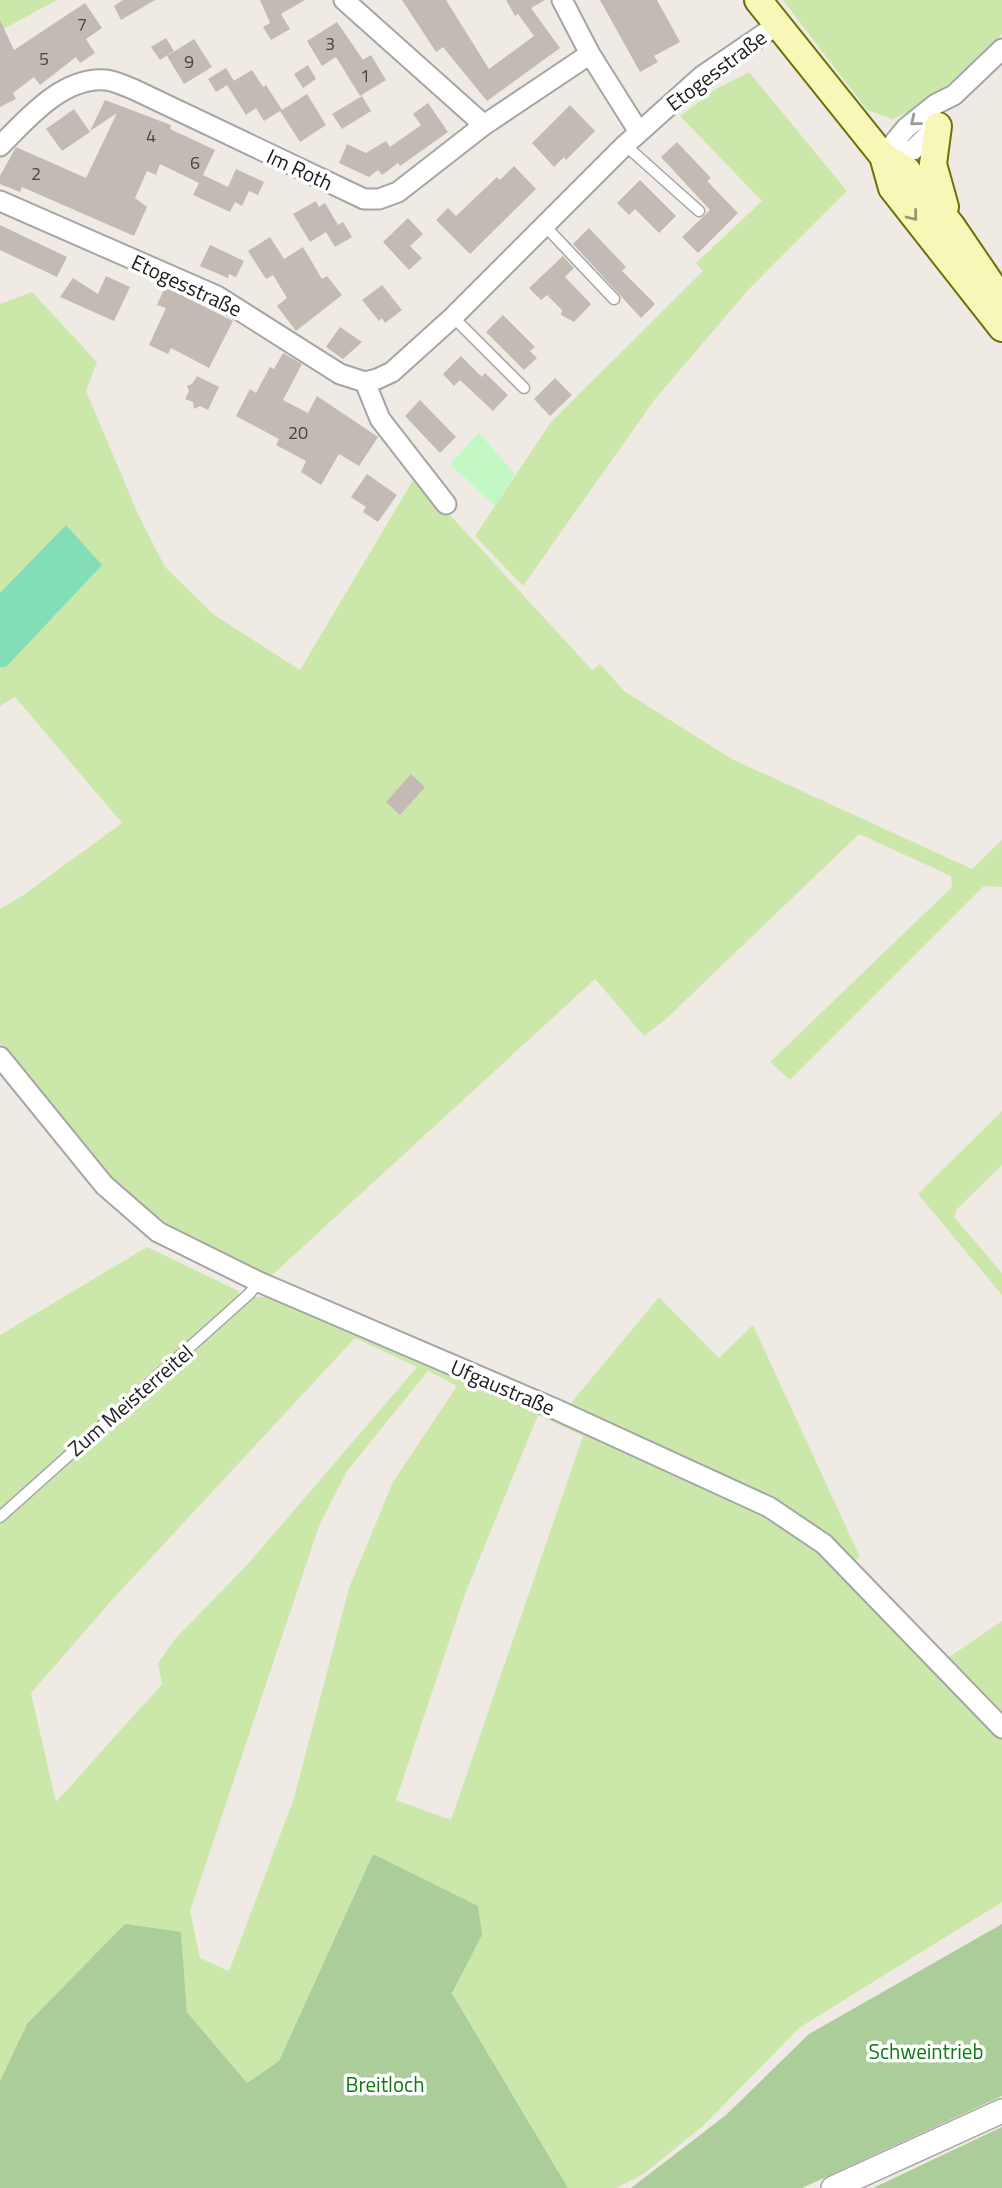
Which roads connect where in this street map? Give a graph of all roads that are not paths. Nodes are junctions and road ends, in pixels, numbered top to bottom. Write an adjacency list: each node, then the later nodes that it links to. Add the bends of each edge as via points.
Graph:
1 (344, 0): 8 (street)
2 (562, 0): 6 (street)
3 (758, 0): 4 (main road)
4 (777, 25): 10 (street, Etogesstraße, via 702,76); 12 (main road)
5 (1002, 49): 7 (street)
6 (590, 54): 8 (street, Im Roth); 10 (street)
7 (954, 95): 9 (street); 12 (street, one-way to 12, via 906,128)
8 (484, 125): 11 (street, Im Roth, via 398,192 379,199 364,199 107,80 86,83 41,105)
9 (938, 126): 12 (street, via 913,150); 16 (main road, via 933,164)
10 (632, 138): 14 (lane); 15 (street, Etogesstraße)
11 (0, 146)
12 (883, 156): 16 (main road, via 907,170); 20 (main road, one-way to 20, via 891,188)
13 (0, 201): 21 (street, Etogesstraße, via 217,296 340,374)
14 (699, 211)
15 (544, 225): 17 (lane); 19 (street, Etogesstraße)
16 (951, 225): 18 (main road)
17 (614, 299)
18 (1002, 300)
19 (453, 317): 21 (street, Etogesstraße, via 392,372); 22 (lane)
20 (1002, 328)
21 (365, 382): 23 (street, via 380,419)
22 (524, 388)
23 (446, 504)
24 (0, 1057): 25 (street, Ufgaustraße, via 130,1211 158,1232)
25 (259, 1282): 26 (lane, Zum Meisterreitel); 27 (street, Ufgaustraße, via 769,1507 824,1544)
26 (0, 1517)
27 (1002, 1728)
28 (1002, 2111): 29 (street)
29 (833, 2188)

